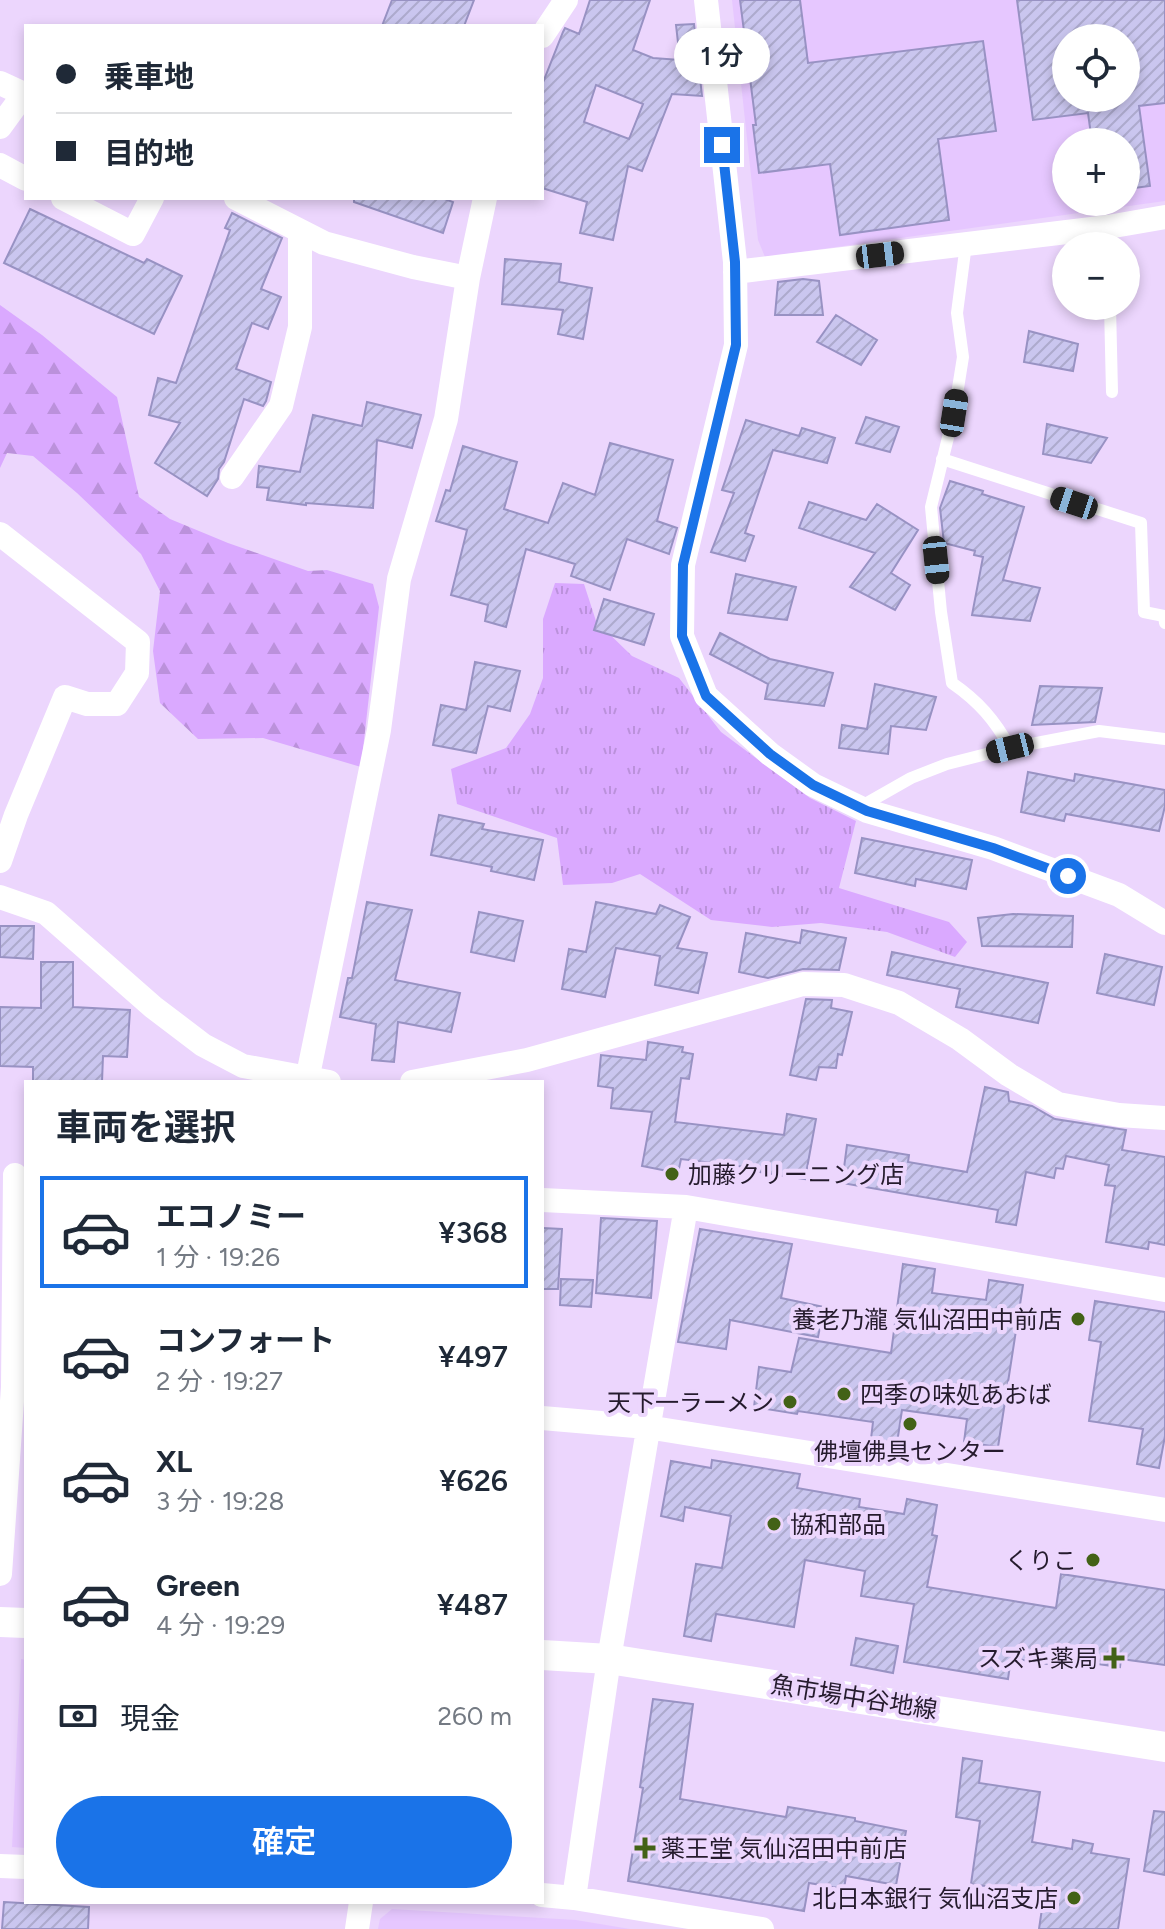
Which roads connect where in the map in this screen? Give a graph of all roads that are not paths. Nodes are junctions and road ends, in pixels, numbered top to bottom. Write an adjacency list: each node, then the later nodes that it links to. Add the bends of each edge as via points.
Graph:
1 (566, 0): 3 (street)
2 (706, 0): 17 (street)
3 (544, 33)
4 (0, 83): 5 (street)
5 (24, 94)
6 (24, 95): 7 (street)
7 (0, 127)
8 (0, 165): 9 (street)
9 (24, 178)
10 (67, 200): 11 (street, via 133,234)
11 (151, 200)
12 (240, 200): 15 (street)
13 (485, 200): 18 (street)
14 (1165, 217): 16 (street, via 1108,232)
15 (300, 231): 18 (street, via 324,243); 22 (street, via 300,327 281,406)
16 (966, 244): 17 (street); 21 (lane, via 957,313 963,357)
17 (735, 272): 27 (street, via 736,345 683,565 682,636 706,696 813,785)
18 (468, 278): 31 (street, via 446,419 399,579 379,730)
19 (1110, 320): 20 (lane)
20 (1112, 392)
21 (942, 459): 24 (lane, via 1141,523 1144,612 1164,616); 26 (lane, via 931,507 952,683 997,723)
22 (232, 477)
23 (0, 534): 28 (street, via 138,642 137,673 117,704 87,704 65,697)
24 (1165, 623)
25 (1165, 739): 26 (lane, via 1099,731)
26 (1010, 748): 27 (lane, via 911,778)
27 (860, 807): 30 (street, via 1119,895)
28 (0, 861)
29 (0, 897): 31 (street, via 46,913 203,1045 243,1066)
30 (1165, 923)
31 (302, 1080)
32 (422, 1080): 33 (street, via 527,1060 803,984 844,985 899,1003 1058,1104)
33 (1165, 1118)
34 (14, 1175): 38 (street)
35 (544, 1200): 36 (street)
36 (686, 1207): 37 (street); 40 (street)
37 (1165, 1290)
38 (13, 1387): 42 (street)
39 (544, 1418): 40 (street)
40 (647, 1427): 41 (street); 46 (street)
41 (1165, 1510)
42 (0, 1574)
43 (0, 1622): 44 (street)
44 (24, 1623)
45 (544, 1655): 46 (street, 魚市場中谷地線)
46 (609, 1659): 47 (street, 魚市場中谷地線); 51 (street)
47 (1165, 1747)
48 (0, 1866): 49 (street)
49 (24, 1867)
50 (544, 1895): 51 (street)
51 (574, 1898): 54 (street)
52 (361, 1904): 53 (street)
53 (357, 1929)
54 (762, 1929)

